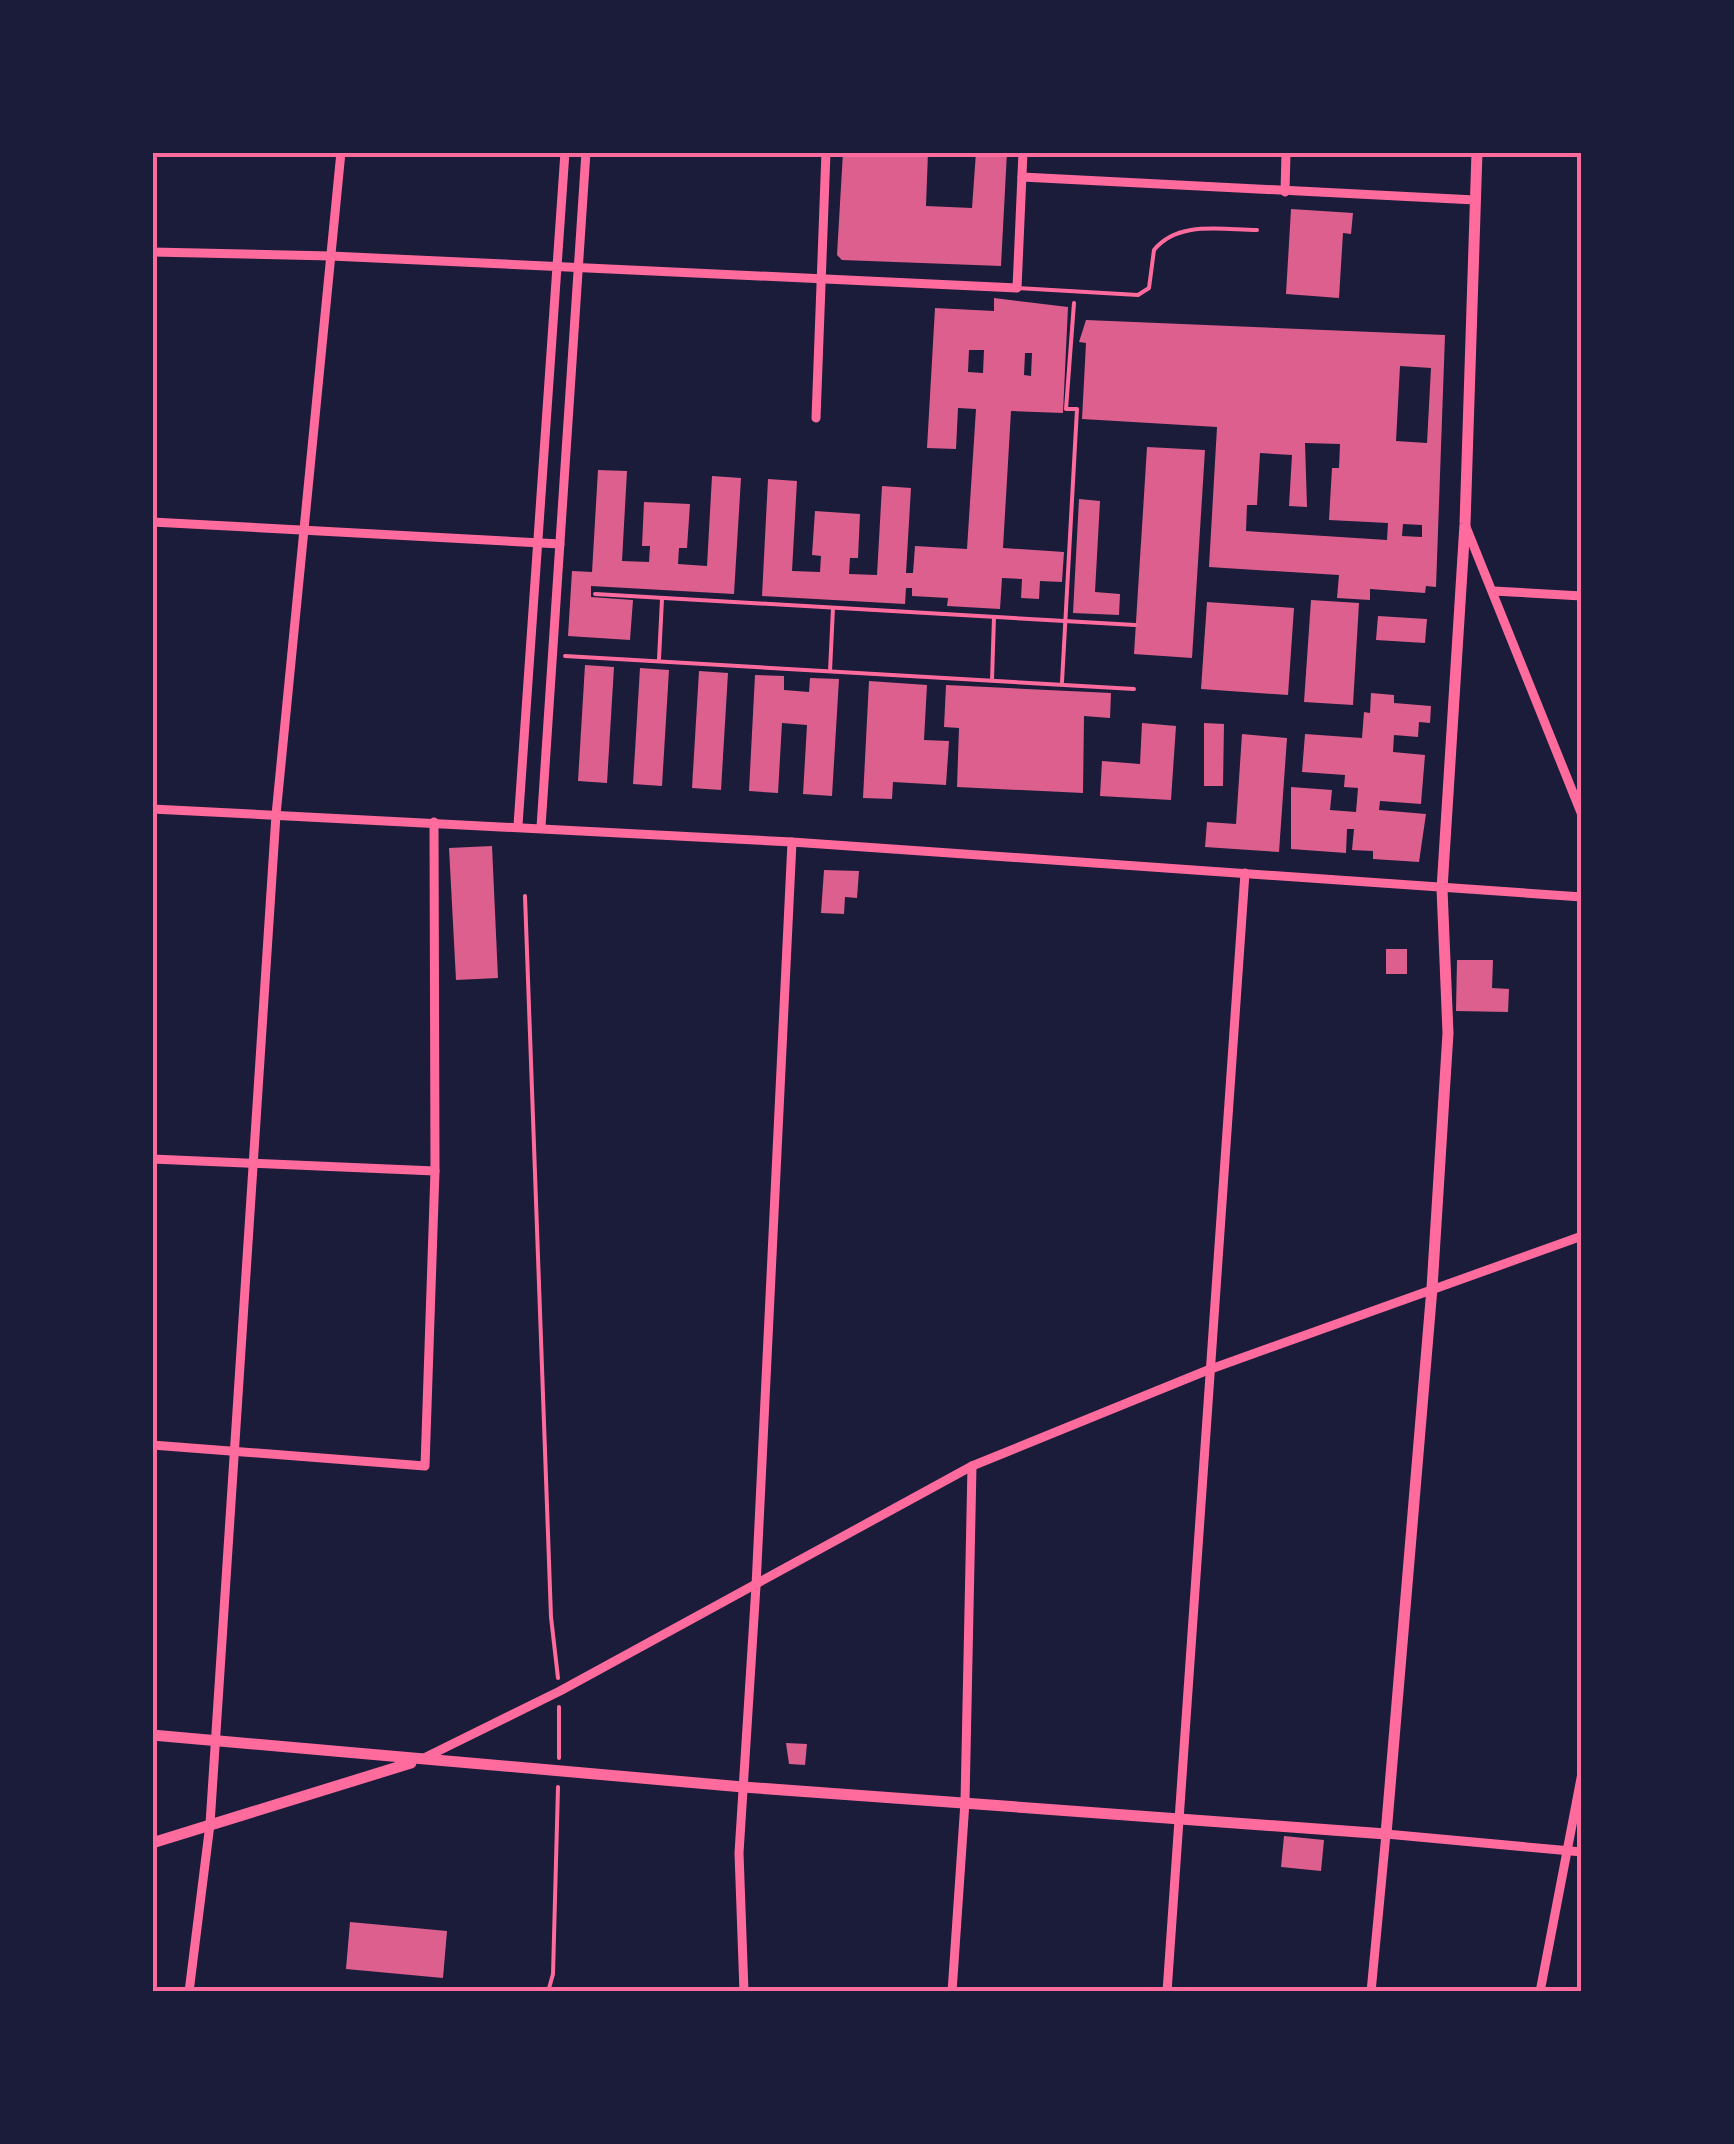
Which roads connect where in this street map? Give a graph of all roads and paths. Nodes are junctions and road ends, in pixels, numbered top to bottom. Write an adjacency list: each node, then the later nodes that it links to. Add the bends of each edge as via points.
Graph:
1 (341, 152): 13 (street)
2 (565, 152): 14 (street)
3 (586, 152): 15 (street)
4 (826, 152): 16 (street)
5 (1023, 152): 8 (street)
6 (1286, 152): 9 (street)
7 (1478, 152): 10 (main road)
8 (1022, 177): 9 (street); 17 (street)
9 (1285, 192): 10 (street)
10 (1475, 200): 21 (main road)
11 (1258, 230): 18 (lane, via 1171,234 1154,250 1150,288 1138,295)
12 (152, 252): 13 (street)
13 (331, 256): 14 (street); 22 (street)
14 (557, 268): 15 (street); 23 (street)
15 (578, 268): 16 (street); 24 (street)
16 (822, 277): 17 (street); 19 (street)
17 (1017, 288): 18 (lane)
18 (1075, 293): 31 (path, via 1066,409 1077,410)
19 (816, 418)
20 (152, 522): 22 (street)
21 (1465, 524): 25 (street); 47 (main road)
22 (306, 527): 23 (street); 40 (street)
23 (538, 542): 24 (street); 43 (street)
24 (560, 544): 44 (street)
25 (1493, 591): 27 (street); 41 (street)
26 (594, 594): 28 (path)
27 (1582, 596)
28 (662, 598): 29 (path); 34 (path)
29 (833, 608): 30 (path); 35 (path)
30 (994, 617): 31 (path); 36 (path)
31 (1066, 622): 32 (path); 37 (path)
32 (1135, 625)
33 (564, 656): 34 (path)
34 (659, 661): 35 (path)
35 (830, 671): 36 (path)
36 (992, 680): 37 (path)
37 (1062, 684): 38 (path)
38 (1134, 688)
39 (152, 810): 40 (street)
40 (276, 815): 42 (street); 51 (street)
41 (1582, 815)
42 (434, 822): 43 (street); 52 (street)
43 (518, 825): 44 (street)
44 (542, 826): 45 (street)
45 (792, 842): 46 (street); 59 (street)
46 (1245, 873): 47 (street); 55 (street)
47 (1442, 889): 49 (street); 54 (main road, via 1448,1033)
48 (525, 896): 60 (path, via 551,1617)
49 (1582, 898)
50 (152, 1158): 51 (street)
51 (252, 1162): 52 (street); 57 (street)
52 (435, 1171): 57 (street, via 426,1466)
53 (1582, 1236): 54 (street)
54 (1432, 1288): 55 (street); 70 (main road)
55 (1208, 1370): 58 (street); 68 (street)
56 (152, 1445): 57 (street)
57 (235, 1450): 62 (street)
58 (972, 1466): 59 (street); 67 (street)
59 (756, 1586): 60 (street); 66 (street)
60 (560, 1691): 63 (street); 64 (path)
61 (152, 1735): 62 (main road)
62 (215, 1739): 63 (main road); 69 (street)
63 (420, 1760): 64 (main road); 69 (main road)
64 (558, 1771): 66 (main road); 75 (path)
65 (1582, 1773): 72 (street)
66 (742, 1787): 67 (main road); 76 (street, via 738,1926)
67 (965, 1802): 68 (main road); 77 (street)
68 (1178, 1818): 70 (main road); 78 (street)
69 (210, 1824): 71 (main road); 74 (street)
70 (1386, 1834): 72 (street); 79 (street)
71 (152, 1843)
72 (1566, 1851): 73 (street); 80 (street)
73 (1582, 1852)
74 (189, 1992)
75 (548, 1992)
76 (744, 1992)
77 (952, 1992)
78 (1167, 1992)
79 (1371, 1992)
80 (1540, 1992)

